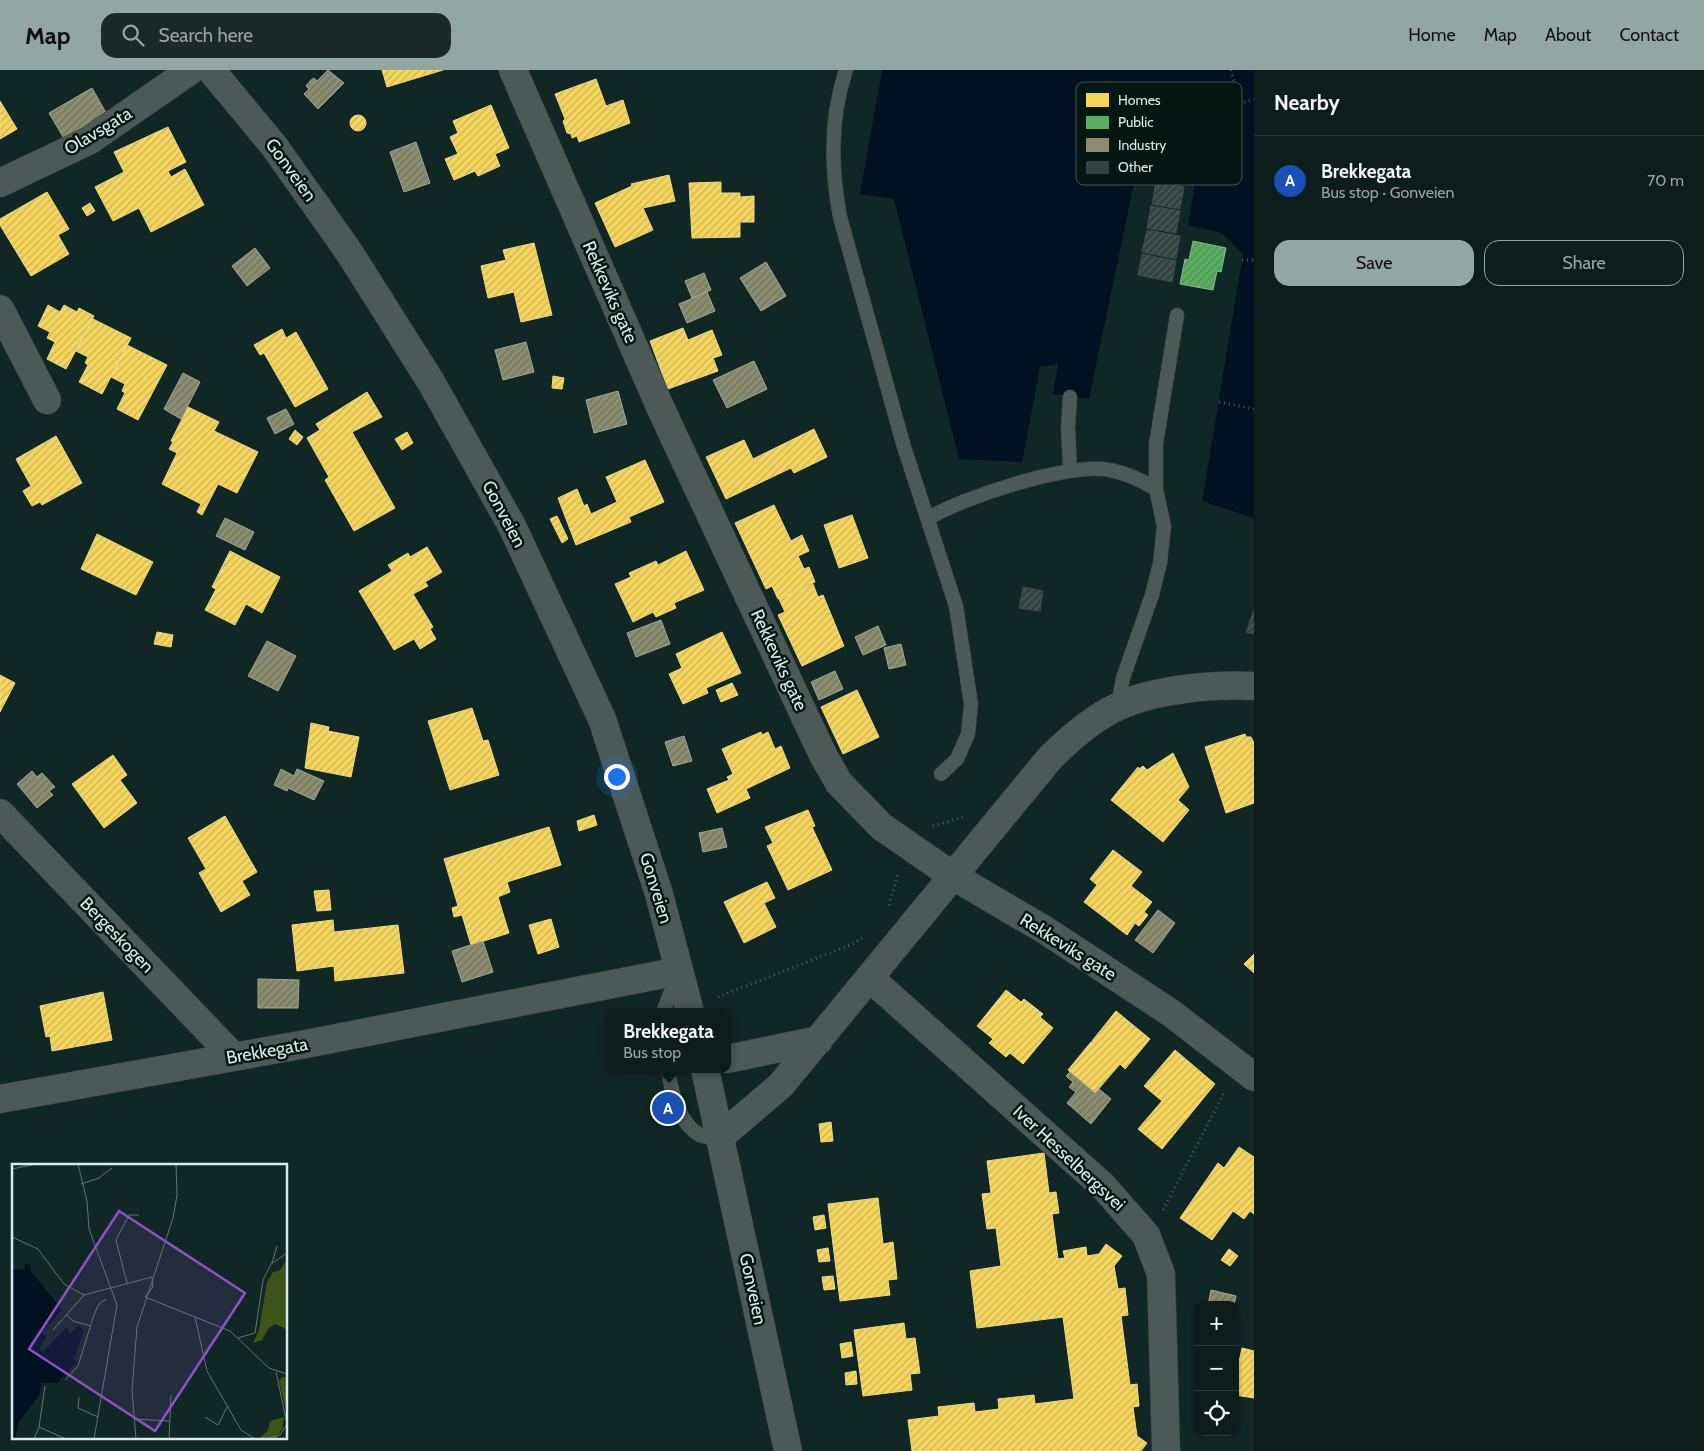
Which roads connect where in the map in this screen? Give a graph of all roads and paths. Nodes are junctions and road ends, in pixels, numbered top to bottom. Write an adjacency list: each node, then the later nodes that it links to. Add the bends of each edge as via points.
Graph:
1 (191, 70): 7 (street, Olavsgata, via 90,140)
2 (211, 70): 24 (street, Gonveien, via 274,146 350,252 430,382 512,526 602,719 659,894)
3 (513, 70): 23 (street, Rekkeviks gate, via 661,409 823,755 840,784 882,828)
4 (846, 70): 18 (lane, via 834,132 833,182 875,347)
5 (1254, 99): 6 (path)
6 (1242, 103)
7 (0, 183)
8 (1242, 260): 9 (path)
9 (1254, 260)
10 (0, 309): 13 (street)
11 (1177, 315): 17 (lane, via 1156,444)
12 (1070, 397): 16 (lane)
13 (47, 400)
14 (1219, 402): 15 (path)
15 (1254, 409)
16 (1070, 469): 17 (lane, via 1110,469 1136,477); 18 (lane, via 944,509)
17 (1156, 489): 20 (lane, via 1164,526 1160,563 1123,678)
18 (928, 518): 21 (lane, via 956,606 972,704 968,734 957,759)
19 (1254, 686): 20 (street, via 1226,685 1164,693)
20 (1118, 706): 23 (street, via 1070,738 1050,758)
21 (941, 774)
22 (0, 813): 29 (street, Bergeskogen)
23 (953, 876): 25 (street); 31 (street, Rekkeviks gate, via 1044,930 1171,1013)
24 (680, 971): 26 (lane); 27 (street, Gonveien); 29 (street, Brekkegata)
25 (871, 978): 28 (street); 36 (street, Iver Hesselbergsvei, via 1103,1186)
26 (665, 1008)
27 (689, 1008)
28 (819, 1040): 30 (street); 35 (street, via 781,1086)
29 (234, 1057): 34 (street, Brekkegata)
30 (731, 1058)
31 (1247, 1071): 36 (path, via 1206,1125)
32 (669, 1073): 35 (lane, via 685,1121 701,1136)
33 (706, 1073): 35 (street, Gonveien)
34 (0, 1099)
35 (720, 1137): 37 (street, Gonveien)
36 (1146, 1235): 38 (street, Iver Hesselbergsvei, via 1162,1274)
37 (788, 1451)
38 (1166, 1451)

